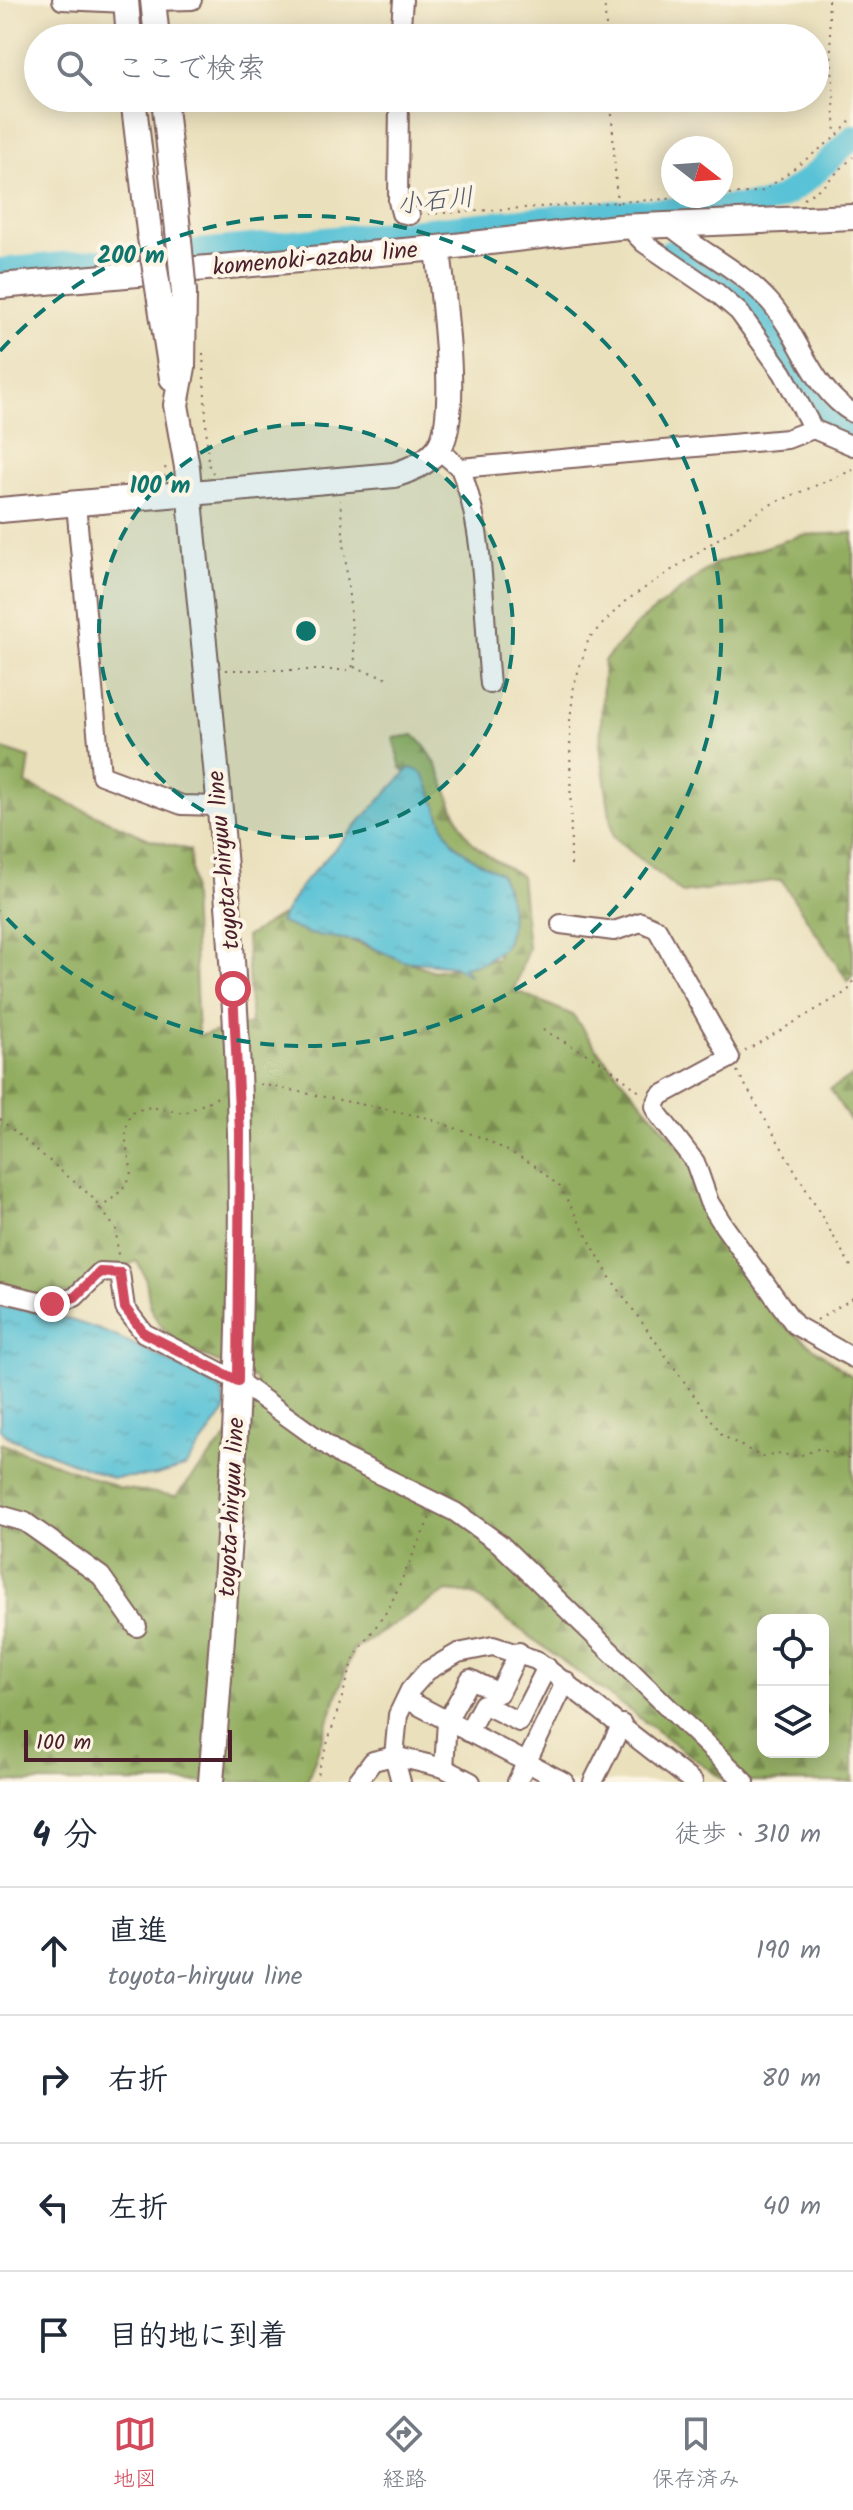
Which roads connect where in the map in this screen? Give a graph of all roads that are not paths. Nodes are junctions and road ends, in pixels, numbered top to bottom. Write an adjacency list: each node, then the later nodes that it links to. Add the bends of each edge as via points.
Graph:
1 (62, 0): 5 (street)
2 (153, 0): 3 (street); 7 (main road)
3 (192, 0)
4 (403, 0): 8 (street)
5 (126, 2): 6 (main road)
6 (128, 24)
7 (156, 24)
8 (401, 24)
9 (135, 112): 18 (main road, toyota-hiryuu line, bridge)
10 (165, 112): 18 (main road, toyota-hiryuu line, bridge, via 184,293 183,367)
11 (399, 112): 12 (street, via 398,201 401,213)
12 (410, 215)
13 (853, 217): 14 (main road, komenoki-azabu line)
14 (674, 225): 15 (main road, komenoki-azabu line); 19 (street, via 698,249 768,299 835,402)
15 (634, 226): 16 (main road, komenoki-azabu line); 20 (street, via 644,243 739,312 783,373)
16 (438, 248): 17 (main road, komenoki-azabu line); 22 (main road, komenoki-azabu line, via 450,414)
17 (0, 286)
18 (176, 405): 24 (main road, toyota-hiryuu line)
19 (853, 413)
20 (813, 429): 21 (street); 23 (street, via 787,439)
21 (853, 446)
22 (438, 449): 23 (street); 24 (main road, via 415,468 394,475)
23 (460, 468): 27 (street, via 475,529)
24 (189, 491): 25 (main road); 28 (main road, toyota-hiryuu line)
25 (76, 504): 26 (main road); 28 (street, via 101,775 182,805)
26 (0, 510)
27 (490, 684)
28 (219, 806): 32 (main road, toyota-hiryuu line, via 240,1132)
29 (561, 924): 31 (street, via 614,931 641,922 657,929 730,1058 660,1096 655,1104 658,1114 695,1162 724,1226 792,1320)
30 (0, 1292): 32 (street, via 52,1304 75,1297 100,1272 120,1273 125,1308 144,1333)
31 (853, 1358)
32 (238, 1381): 45 (main road, toyota-hiryuu line); 53 (street, via 342,1456 465,1518 500,1544)
33 (0, 1515): 34 (street, via 25,1522 101,1576)
34 (137, 1627)
35 (519, 1652): 36 (street); 38 (street, via 493,1646 458,1653 427,1671); 39 (street, via 499,1693 470,1679)
36 (547, 1667): 37 (street); 41 (street, via 519,1722 483,1704)
37 (566, 1681): 40 (street); 43 (street)
38 (406, 1699): 39 (street); 42 (street, via 398,1715)
39 (447, 1721): 41 (street); 44 (street)
40 (622, 1724): 51 (street); 52 (street)
41 (468, 1732): 43 (street)
42 (394, 1756): 44 (street); 46 (street, via 373,1761); 47 (street)
43 (528, 1762): 49 (street); 50 (street)
44 (444, 1768): 48 (street)
45 (211, 1782)
46 (357, 1782)
47 (401, 1782)
48 (471, 1782)
49 (517, 1782)
50 (564, 1782)
51 (593, 1782)
52 (693, 1782)
53 (745, 1782)

